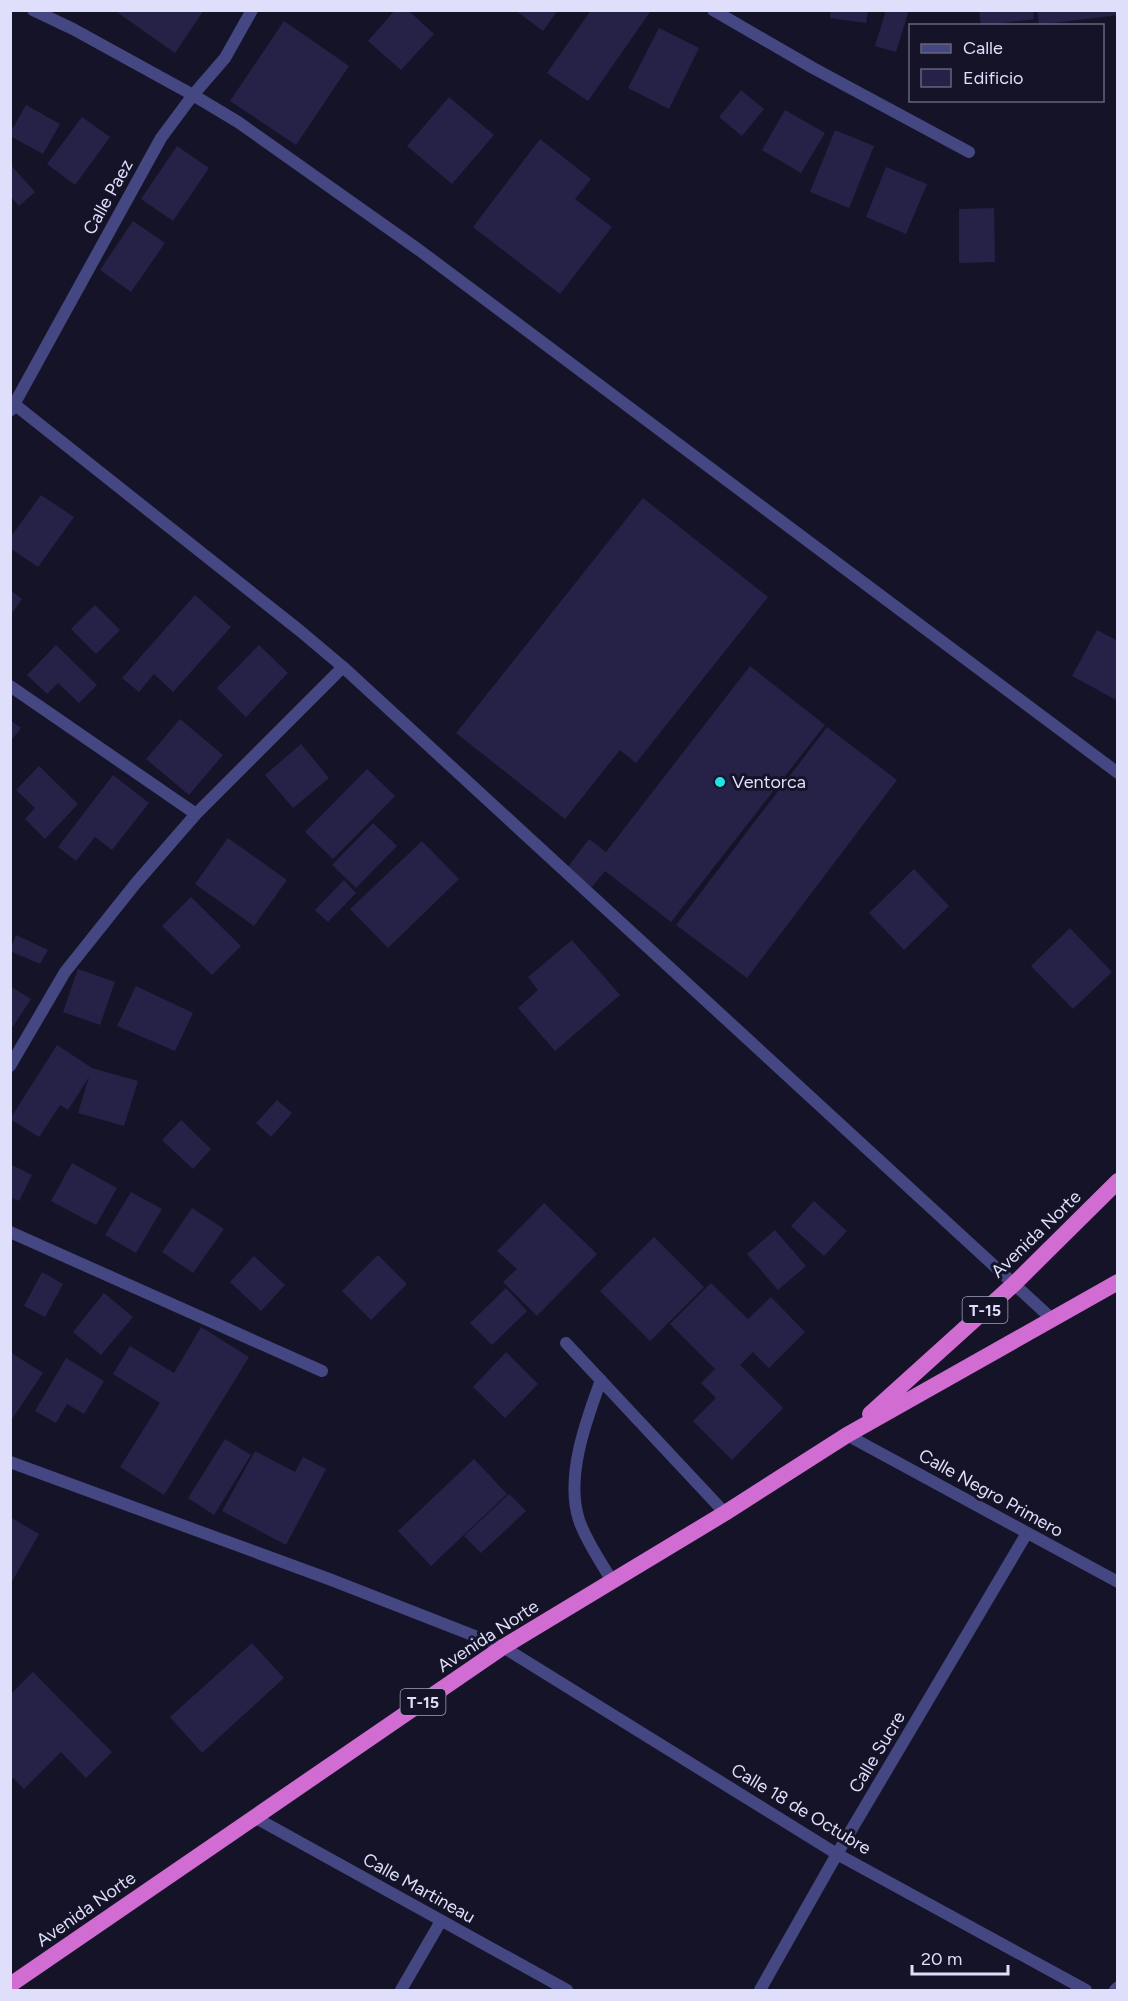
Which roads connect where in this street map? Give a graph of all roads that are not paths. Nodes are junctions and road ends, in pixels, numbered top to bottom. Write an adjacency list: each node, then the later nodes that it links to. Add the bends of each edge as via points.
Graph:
1 (33, 10): 4 (street)
2 (252, 10): 4 (street, Calle Paez, via 225,58)
3 (713, 10): 5 (street)
4 (193, 95): 6 (street, Calle Paez, via 161,138); 9 (street, via 238,122 419,250)
5 (969, 152)
6 (12, 408): 7 (street)
7 (343, 667): 10 (street); 15 (street)
8 (10, 686): 10 (street)
9 (1118, 773)
10 (196, 814): 11 (street, via 65,972)
11 (10, 1066)
12 (1118, 1181): 15 (highway, Avenida Norte / T-15)
13 (10, 1232): 18 (street)
14 (1118, 1282): 16 (highway, Avenida Norte / T-15)
15 (1014, 1284): 16 (street); 20 (highway, Avenida Norte / T-15)
16 (1052, 1319): 20 (highway, Avenida Norte / T-15)
17 (566, 1343): 19 (street)
18 (322, 1371)
19 (601, 1380): 22 (street); 24 (street, via 587,1416 574,1486 579,1520)
20 (847, 1435): 22 (highway, Avenida Norte / T-15); 23 (street, Calle Negro Primero)
21 (10, 1462): 26 (street, Calle 18 de Octubre)
22 (725, 1513): 24 (highway, Avenida Norte / T-15)
23 (1028, 1533): 25 (street, Calle Negro Primero); 28 (street, Calle Sucre)
24 (612, 1581): 26 (highway, Avenida Norte / T-15)
25 (1118, 1582)
26 (503, 1647): 27 (highway, Avenida Norte / T-15); 28 (street, Calle 18 de Octubre)
27 (254, 1817): 29 (street, Calle Martineau); 30 (highway, Avenida Norte / T-15)
28 (837, 1854): 33 (street, Calle Sucre); 34 (street, Calle 18 de Octubre)
29 (441, 1921): 31 (street); 32 (street, Calle Martineau)
30 (10, 1985)
31 (401, 1990)
32 (567, 1990)
33 (760, 1990)
34 (1086, 1990)

